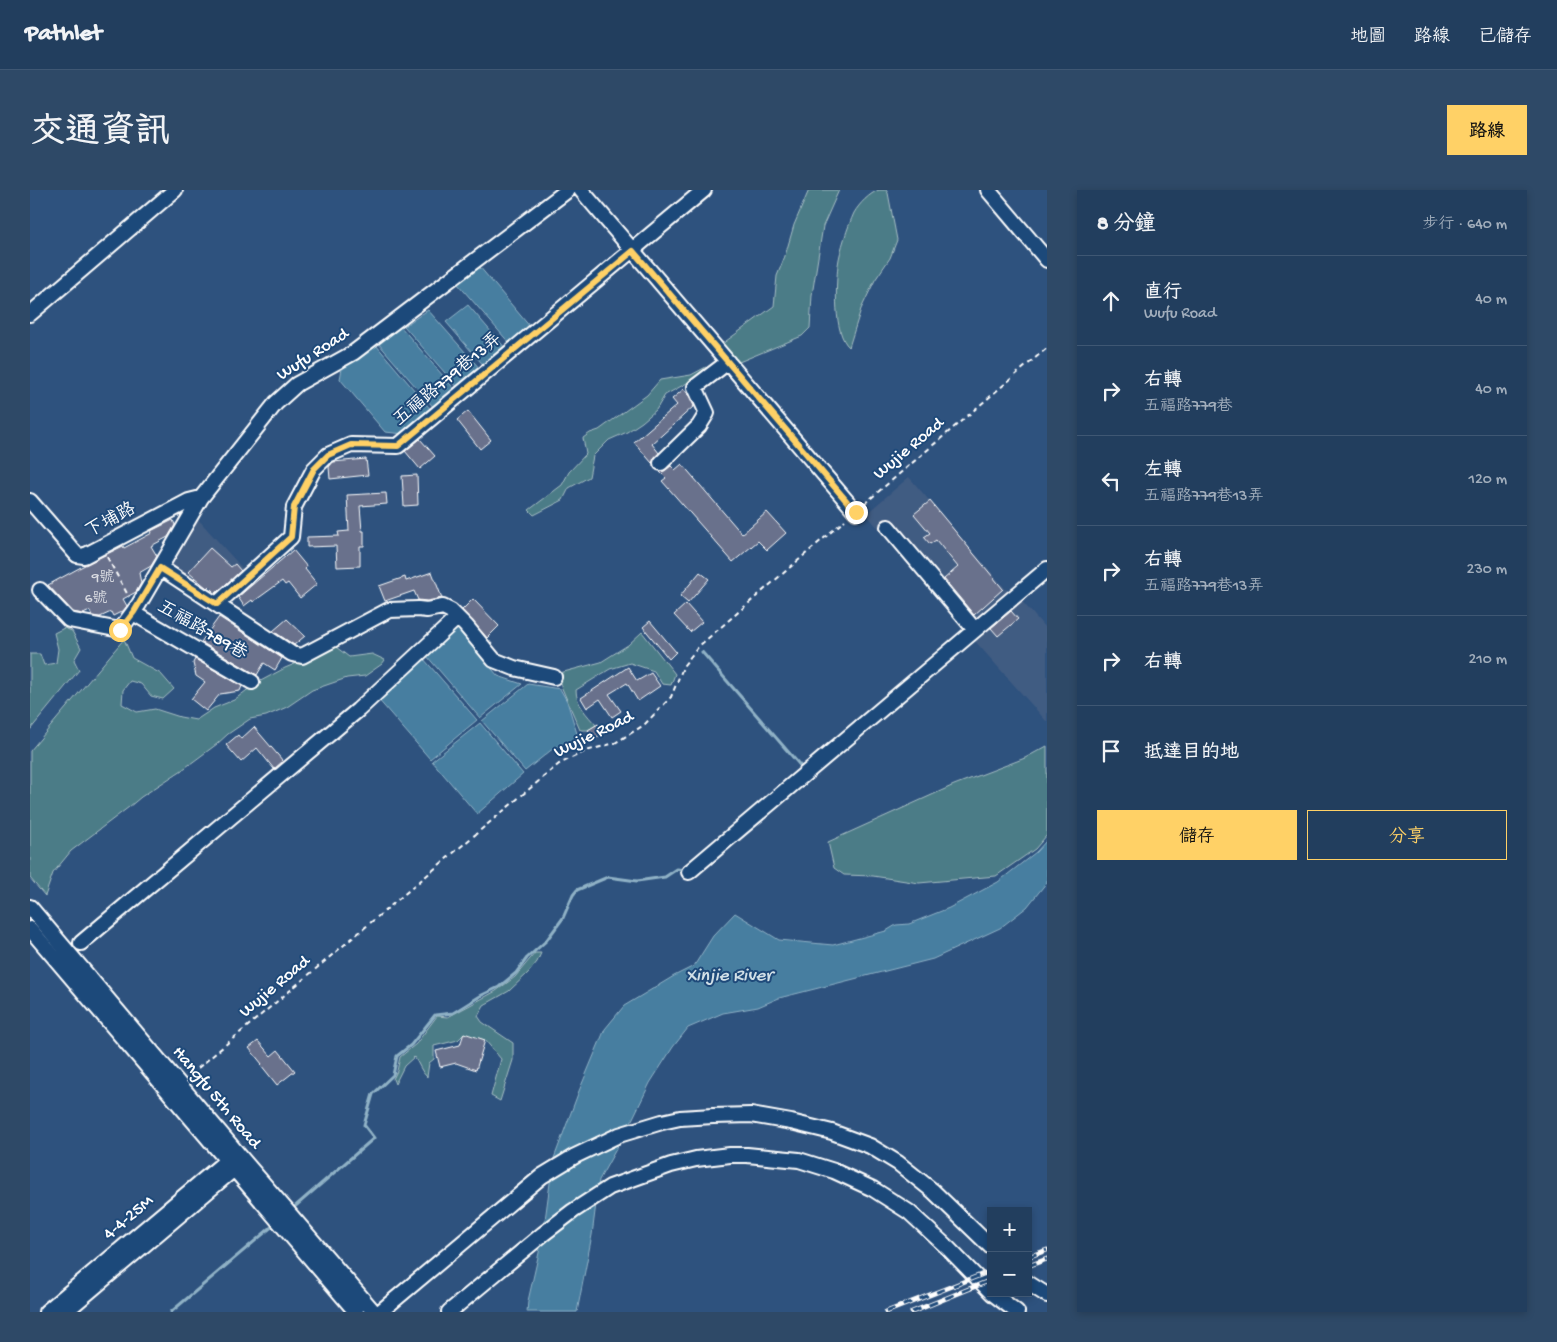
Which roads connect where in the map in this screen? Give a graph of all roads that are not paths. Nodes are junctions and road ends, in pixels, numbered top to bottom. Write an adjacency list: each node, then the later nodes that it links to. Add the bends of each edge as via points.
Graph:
1 (175, 190): 8 (street)
2 (568, 190): 11 (street, Wufu Road, via 353,353 297,384 276,403)
3 (581, 190): 6 (street)
4 (704, 190): 6 (street, 五福路779巷13弄)
5 (988, 190): 7 (street)
6 (633, 251): 9 (street); 18 (street, 五福路779巷13弄, via 398,446 351,445 328,455 314,469 294,507 291,537)
7 (1047, 260)
8 (30, 314)
9 (728, 362): 10 (street, via 695,388 707,413 699,426); 13 (street)
10 (661, 463)
11 (201, 498): 12 (street, 下埔路, via 189,501 84,556 77,555); 15 (street, Wufu Road)
12 (30, 501)
13 (856, 512)
14 (888, 527): 21 (street)
15 (160, 568): 18 (street); 19 (street, Wufu Road)
16 (1047, 569): 21 (street)
17 (40, 590): 19 (street, Wufu Road, via 69,620 120,630)
18 (217, 604): 20 (street, via 292,654 302,656 389,610 443,607)
19 (132, 606): 23 (street, 五福路789巷)
20 (457, 618): 22 (street, via 494,660); 27 (street, via 358,710)
21 (975, 630): 24 (street)
22 (554, 677)
23 (252, 682)
24 (689, 872)
25 (30, 907): 28 (street, Hangfu 5th Road)
26 (30, 929): 28 (street, Hangfu 5th Road)
27 (81, 943)
28 (235, 1161): 34 (street, 4-4-25M); 35 (street, 4-4-25M); 36 (street, Hangfu 5th Road, via 278,1221); 37 (street, Hangfu 5th Road)
29 (987, 1243): 38 (street, via 905,1168 862,1143 832,1132 751,1115 680,1118 619,1135 574,1156 542,1176)
30 (1032, 1285): 32 (street)
31 (987, 1289): 39 (street, via 909,1212 873,1189 800,1160 730,1155 671,1165 610,1188 543,1234)
32 (1047, 1295)
33 (996, 1297): 40 (street)
34 (46, 1312)
35 (65, 1312)
36 (356, 1312)
37 (374, 1312)
38 (380, 1312)
39 (449, 1312)
40 (1017, 1312)

